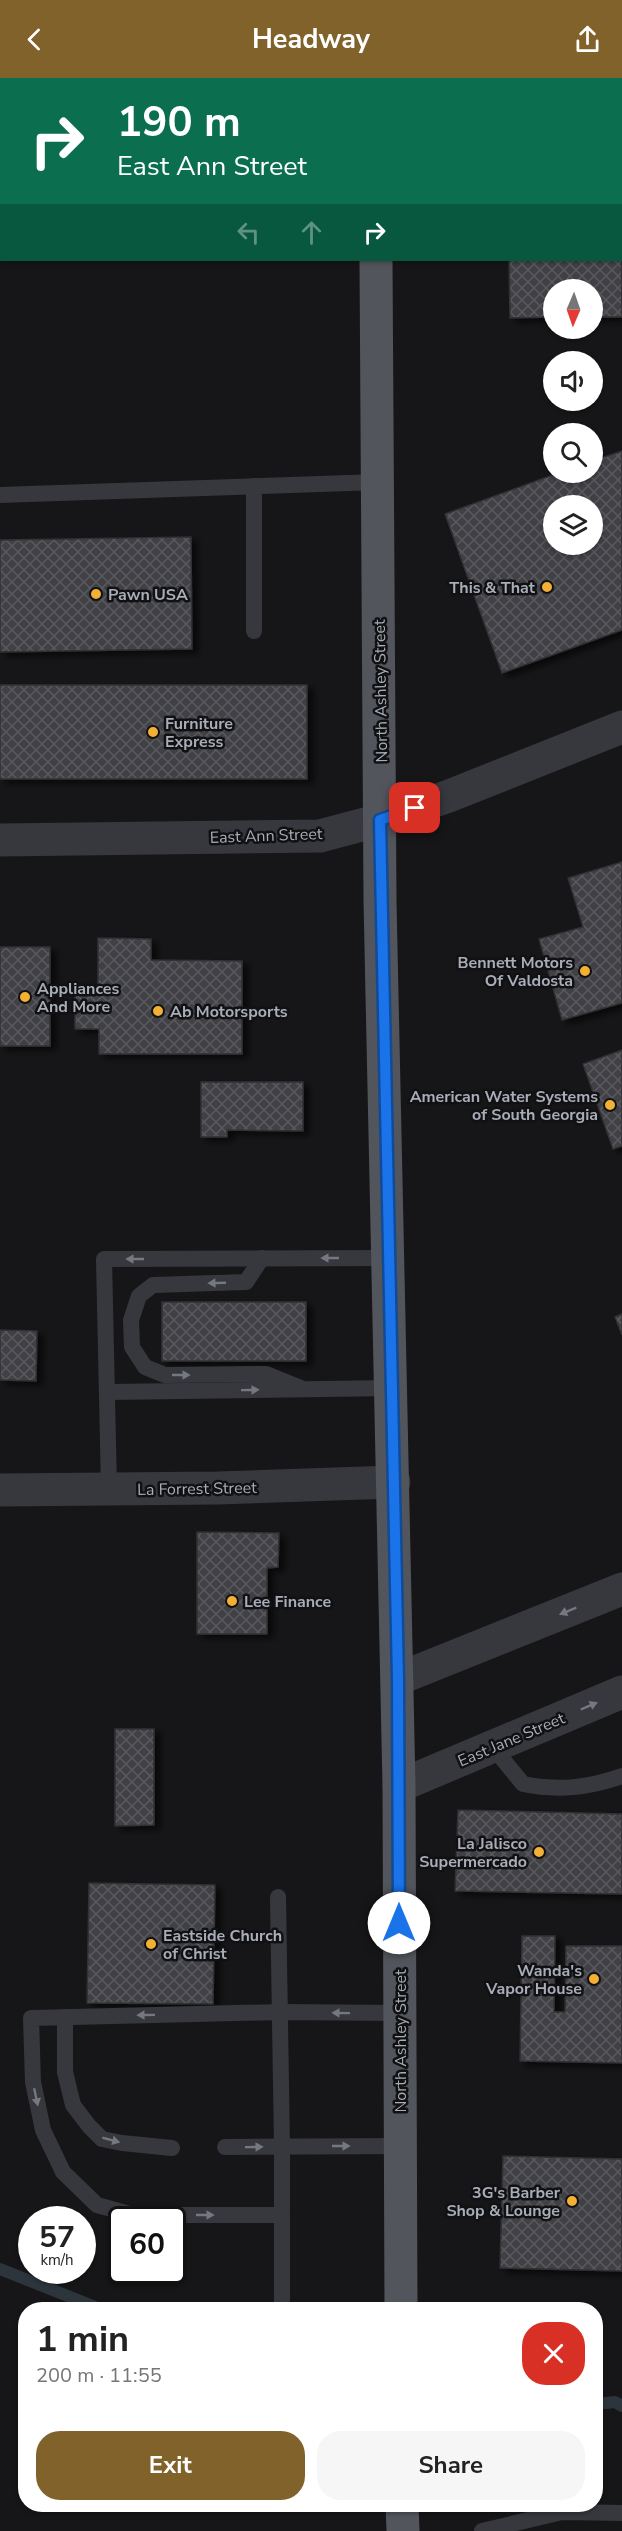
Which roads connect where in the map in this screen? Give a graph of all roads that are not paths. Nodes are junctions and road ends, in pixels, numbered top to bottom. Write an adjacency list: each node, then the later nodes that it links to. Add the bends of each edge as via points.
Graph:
1 (376, 261): 2 (main road, North Ashley Street)
2 (378, 482): 3 (lane); 7 (main road, North Ashley Street)
3 (254, 486): 4 (lane); 5 (lane)
4 (0, 495)
5 (254, 631)
6 (622, 727): 7 (street, East Ann Street)
7 (380, 820): 8 (street, East Ann Street, via 320,836); 10 (main road, North Ashley Street)
8 (0, 840)
9 (262, 1258): 10 (lane, one-way to 9); 12 (lane, one-way to 12, via 246,1282 153,1285 139,1296 131,1320 132,1347 145,1367 165,1375 266,1374); 13 (lane, one-way to 13, via 104,1259)
10 (389, 1258): 11 (main road, North Ashley Street)
11 (391, 1388): 12 (lane); 14 (main road, North Ashley Street)
12 (303, 1389): 13 (lane, one-way to 12)
13 (108, 1392): 15 (lane)
14 (394, 1482): 15 (street, La Forrest Street); 18 (main road, North Ashley Street)
15 (109, 1489): 16 (street, La Forrest Street)
16 (0, 1490)
17 (622, 1588): 18 (street, one-way to 18)
18 (398, 1679): 22 (main road, North Ashley Street)
19 (622, 1692): 20 (street, East Jane Street, one-way to 19)
20 (492, 1746): 21 (lane, via 523,1784 551,1789 599,1784); 22 (street, East Jane Street)
21 (622, 1776)
22 (399, 1786): 25 (main road, North Ashley Street)
23 (278, 1897): 24 (lane)
24 (281, 2012): 25 (lane, one-way to 24); 26 (lane, one-way to 26); 27 (lane)
25 (399, 2013): 28 (main road, North Ashley Street)
26 (65, 2017): 30 (lane, one-way to 30, via 66,2072 74,2105 89,2126 102,2139); 31 (lane, one-way to 31, via 30,2018 33,2082 43,2130 63,2172 97,2205 133,2215)
27 (282, 2146): 28 (lane, one-way to 28); 29 (lane, one-way to 27); 31 (lane)
28 (400, 2146): 33 (main road, North Ashley Street)
29 (225, 2147)
30 (172, 2148)
31 (282, 2215): 32 (lane)
32 (282, 2302)
33 (401, 2302)
34 (402, 2512): 36 (main road)
35 (622, 2513): 37 (lane, via 562,2512)
36 (403, 2531)
37 (482, 2531)

